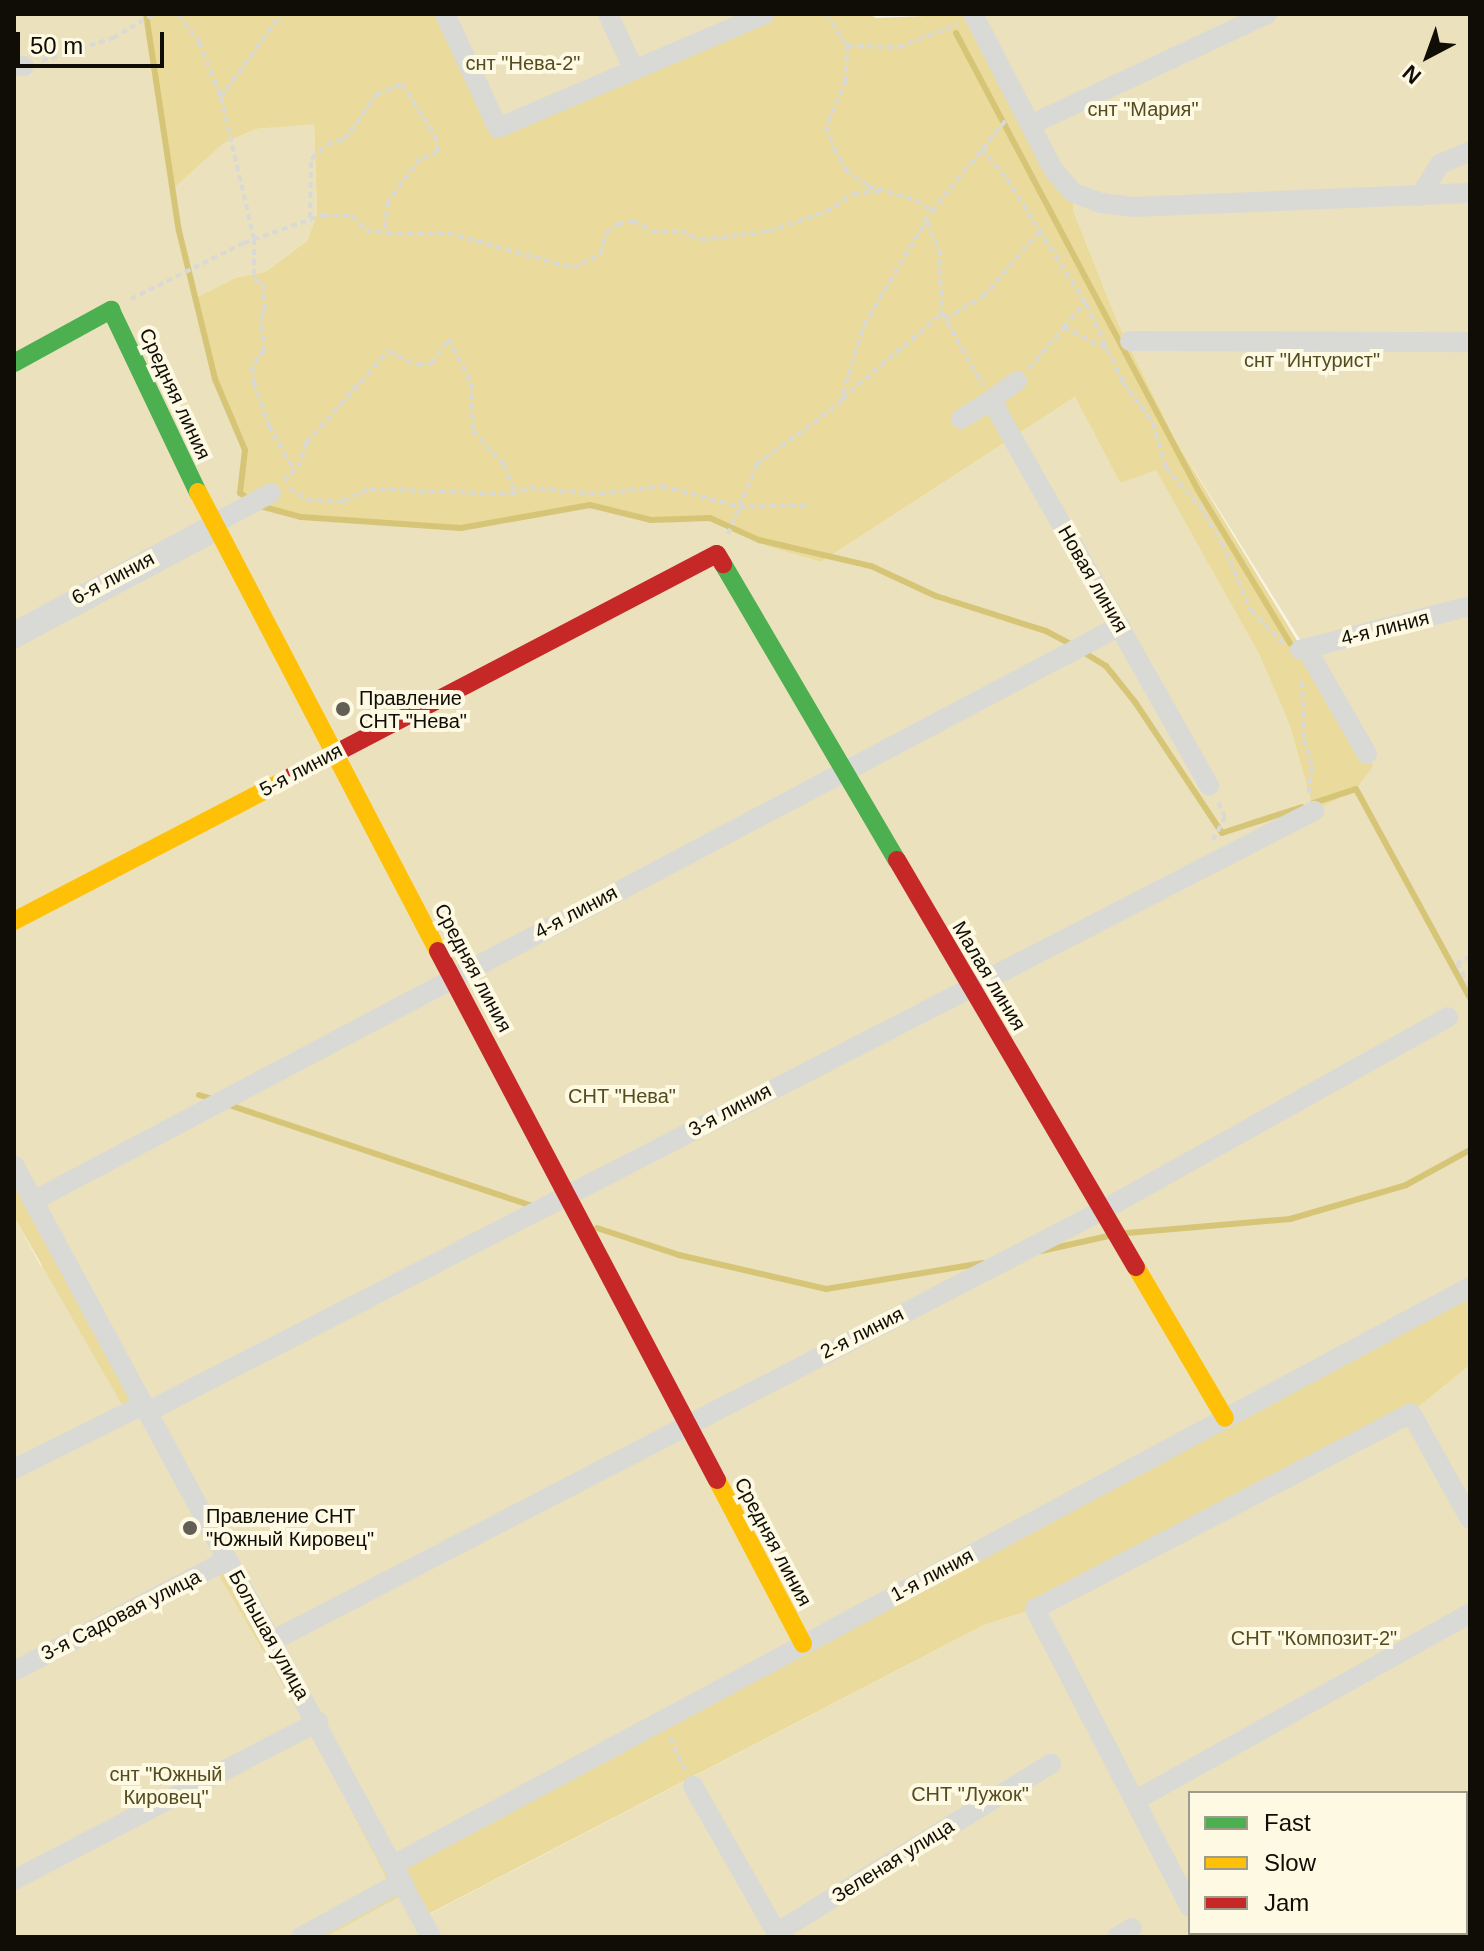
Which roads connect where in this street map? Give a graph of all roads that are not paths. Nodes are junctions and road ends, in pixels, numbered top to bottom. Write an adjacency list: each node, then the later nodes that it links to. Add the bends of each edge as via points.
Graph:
1 (445, 14): 6 (street, via 498,128)
2 (608, 14): 6 (street)
3 (765, 14): 6 (street)
4 (1267, 14): 7 (street)
5 (974, 16): 7 (street)
6 (634, 70)
7 (1030, 125): 10 (street, via 1072,192 1101,203 1133,207)
8 (1470, 151): 10 (street, via 1440,164)
9 (1470, 193): 10 (street)
10 (1420, 196)
11 (1130, 341): 12 (street)
12 (1470, 342)
13 (14, 363): 18 (street, Средняя линия, via 111,310)
14 (1017, 381): 15 (street)
15 (991, 400): 16 (street); 21 (street, Новая линия)
16 (961, 419)
17 (266, 495): 18 (street, 6-я линия)
18 (216, 530): 22 (street, 6-я линия); 23 (lane); 24 (street, Средняя линия)
19 (717, 554): 24 (street, 5-я линия); 26 (street, Малая линия)
20 (1470, 606): 25 (street, 4-я линия, via 1303,649)
21 (1120, 626): 26 (street, 4-я линия); 27 (street, Новая линия)
22 (14, 632)
23 (14, 644)
24 (332, 753): 29 (street, 5-я линия); 30 (street, Средняя линия)
25 (1367, 754)
26 (845, 772): 30 (street, 4-я линия); 31 (street, Малая линия)
27 (1209, 786)
28 (1314, 811): 31 (street, 3-я линия)
29 (14, 921)
30 (454, 976): 34 (street, Средняя линия); 35 (street, 4-я линия)
31 (968, 987): 34 (street, 3-я линия); 36 (street, Малая линия)
32 (1448, 1017): 36 (street, 2-я линия)
33 (14, 1168): 35 (street, Большая улица)
34 (567, 1198): 38 (street, 3-я линия); 40 (street, Средняя линия)
35 (33, 1201): 38 (street, Большая улица)
36 (1109, 1216): 39 (street, Малая линия); 40 (street, 2-я линия)
37 (1470, 1287): 39 (street, 1-я линия)
38 (145, 1408): 41 (street, 3-я линия); 43 (street, Большая улица)
39 (1225, 1418): 46 (street, 1-я линия)
40 (684, 1424): 45 (street, 2-я линия); 46 (street, Средняя линия)
41 (14, 1469)
42 (1470, 1519): 51 (street, via 1411,1413 1035,1609)
43 (227, 1560): 45 (street, Большая улица); 47 (street, 3-я Садовая улица)
44 (1470, 1613): 51 (street)
45 (272, 1641): 48 (street, Большая улица)
46 (803, 1644): 52 (street, 1-я линия)
47 (14, 1671)
48 (318, 1722): 52 (street, Большая улица); 53 (street)
49 (1051, 1764): 55 (street, Зеленая улица)
50 (693, 1786): 55 (street)
51 (1136, 1800): 54 (street)
52 (399, 1873): 56 (street, 1-я линия); 57 (street, Большая улица)
53 (14, 1880)
54 (1188, 1903)
55 (778, 1935)
56 (301, 1937)
57 (431, 1937)

